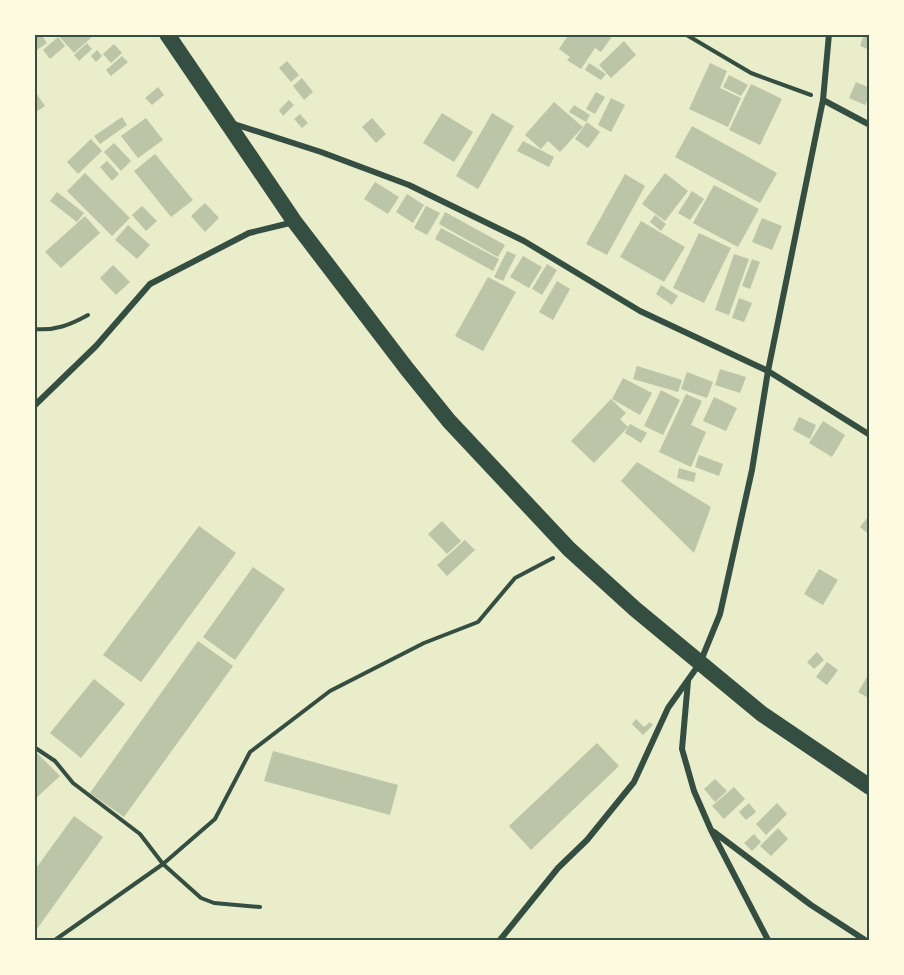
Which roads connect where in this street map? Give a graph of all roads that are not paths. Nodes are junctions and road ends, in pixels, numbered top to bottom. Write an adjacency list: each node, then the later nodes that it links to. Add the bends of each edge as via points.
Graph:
1 (167, 34): 4 (highway)
2 (829, 34): 3 (street)
3 (823, 100): 5 (street); 7 (street)
4 (225, 121): 6 (highway); 7 (street, via 409,185 524,241 640,310)
5 (870, 125)
6 (294, 221): 8 (street, via 249,233 150,284 96,346); 10 (highway, via 449,421 569,549)
7 (768, 371): 9 (street); 10 (street, via 752,470 720,614)
8 (34, 406)
9 (870, 435)
10 (700, 663): 11 (street); 12 (highway, via 762,714)
11 (688, 680): 13 (street, via 682,749); 14 (street, via 668,708 634,782)
12 (870, 787)
13 (711, 830): 15 (street); 16 (street)
14 (500, 940)
15 (768, 940)
16 (864, 940)

